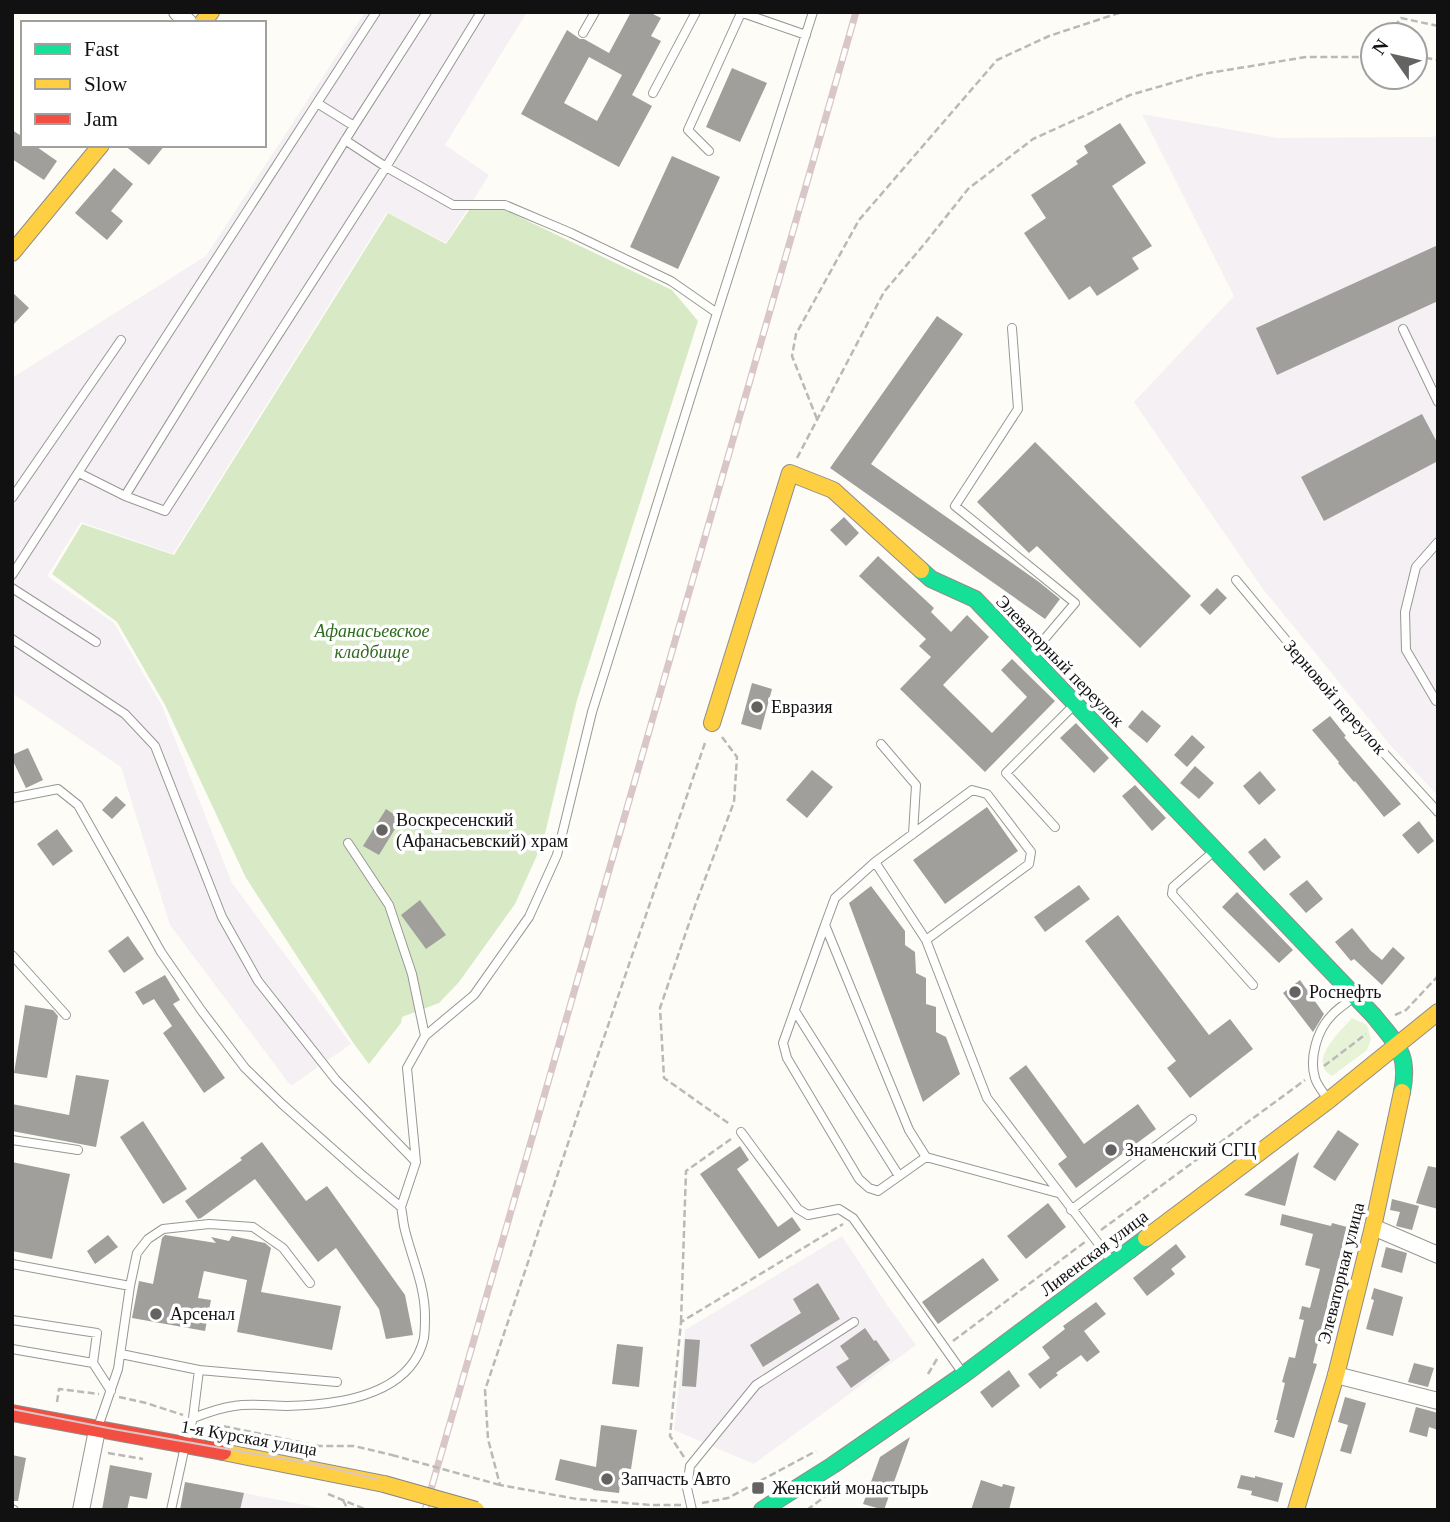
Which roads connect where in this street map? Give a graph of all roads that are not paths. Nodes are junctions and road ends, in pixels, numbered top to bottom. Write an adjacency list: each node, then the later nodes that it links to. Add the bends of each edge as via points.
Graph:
1 (376, 12): 11 (lane)
2 (427, 12): 12 (lane)
3 (481, 12): 16 (lane)
4 (595, 12): 8 (lane)
5 (696, 12): 10 (lane)
6 (813, 12): 9 (lane)
7 (740, 13): 9 (lane); 15 (lane, via 688,130)
8 (583, 33)
9 (806, 35): 18 (lane)
10 (653, 93)
11 (317, 103): 12 (lane); 23 (lane)
12 (354, 126): 13 (lane)
13 (345, 140): 16 (lane); 24 (lane)
14 (99, 147): 17 (street)
15 (709, 151)
16 (386, 167): 18 (lane, via 453,205 505,205 571,233 671,281); 24 (lane, via 165,511)
17 (12, 253)
18 (717, 313): 52 (lane, via 592,712 557,855 529,917 474,995)
19 (1012, 328): 32 (lane, via 1018,409 955,506 1075,603)
20 (1403, 329): 22 (lane)
21 (121, 340): 25 (lane)
22 (1438, 402)
23 (79, 473): 24 (lane); 27 (lane)
24 (125, 496)
25 (12, 498)
26 (1438, 542): 33 (lane, via 1416,567 1405,612 1406,650)
27 (12, 575)
28 (1236, 580): 38 (lane, Зерновой переулок, via 1341,706)
29 (12, 588): 31 (lane)
30 (12, 639): 60 (lane, via 125,715 155,746 222,917 257,981 336,1080)
31 (96, 642)
32 (1030, 656): 34 (street, Элеваторный переулок); 35 (street, Элеваторный переулок, via 975,599 931,579 833,490 790,472)
33 (1438, 701)
34 (1075, 704): 39 (lane, via 1006,773); 42 (street, Элеваторный переулок)
35 (712, 723)
36 (881, 744): 40 (lane, via 916,785)
37 (12, 798): 63 (lane, via 58,789 78,805 161,952 245,1068)
38 (1438, 812)
39 (1055, 827)
40 (913, 834): 43 (lane); 45 (lane, via 972,790 987,794 1031,852 1029,864)
41 (348, 843): 52 (lane, via 389,905 412,974)
42 (1214, 851): 47 (lane, via 1173,887 1172,894); 48 (street, Элеваторный переулок)
43 (875, 862): 44 (lane, via 835,898); 45 (lane)
44 (825, 925): 49 (lane); 59 (lane, via 909,1130)
45 (926, 940): 62 (lane, via 987,1098)
46 (12, 955): 50 (lane)
47 (1253, 985)
48 (1354, 997): 53 (street, Элеваторный переулок); 54 (lane, via 1332,1015 1317,1041 1314,1073)
49 (795, 1011): 61 (lane); 61 (lane, via 783,1044 787,1058 859,1179 878,1191)
50 (66, 1015)
51 (1435, 1019): 53 (street, Ливенская улица)
52 (425, 1036): 60 (lane, via 407,1068)
53 (1396, 1044): 54 (street, Ливенская улица); 65 (street, Элеваторная улица, via 1404,1059 1404,1080)
54 (1329, 1100): 67 (street, Ливенская улица)
55 (1192, 1119): 64 (lane)
56 (741, 1132): 77 (lane, via 798,1209 808,1215 839,1209 853,1217)
57 (12, 1140): 58 (lane)
58 (78, 1150)
59 (926, 1157): 61 (lane); 62 (lane)
60 (416, 1162): 63 (lane)
61 (899, 1176)
62 (1058, 1193): 64 (lane)
63 (401, 1208): 83 (lane, via 422,1284 425,1314 424,1338 415,1359 397,1380 382,1389 329,1403 234,1405)
64 (1071, 1210): 67 (lane)
65 (1373, 1227): 66 (street); 78 (street, Элеваторная улица)
66 (1438, 1255)
67 (1113, 1263): 77 (street, Ливенская улица)
68 (12, 1264): 70 (lane)
69 (310, 1283): 70 (lane, via 283,1248 253,1227 209,1224 163,1229 148,1239 137,1253)
70 (130, 1286): 74 (lane)
71 (12, 1320): 75 (lane, via 97,1333)
72 (854, 1322): 86 (lane, via 756,1385 690,1466 687,1488)
73 (12, 1349): 75 (lane)
74 (121, 1354): 76 (lane); 80 (lane)
75 (93, 1363): 80 (lane)
76 (200, 1370): 79 (lane); 83 (lane)
77 (963, 1375): 90 (street, Ливенская улица)
78 (1336, 1375): 81 (street); 91 (street, Элеваторная улица)
79 (337, 1382)
80 (111, 1391): 84 (lane)
81 (1438, 1401)
82 (12, 1413): 84 (street, 1-я Курская улица)
83 (193, 1419): 85 (lane)
84 (97, 1430): 85 (street, 1-я Курская улица); 87 (street)
85 (185, 1446): 88 (lane); 89 (street, 1-я Курская улица, bridge, via 349,1476)
86 (692, 1507)
87 (81, 1510)
88 (171, 1510)
89 (476, 1510)
90 (762, 1510)
91 (1296, 1510)

